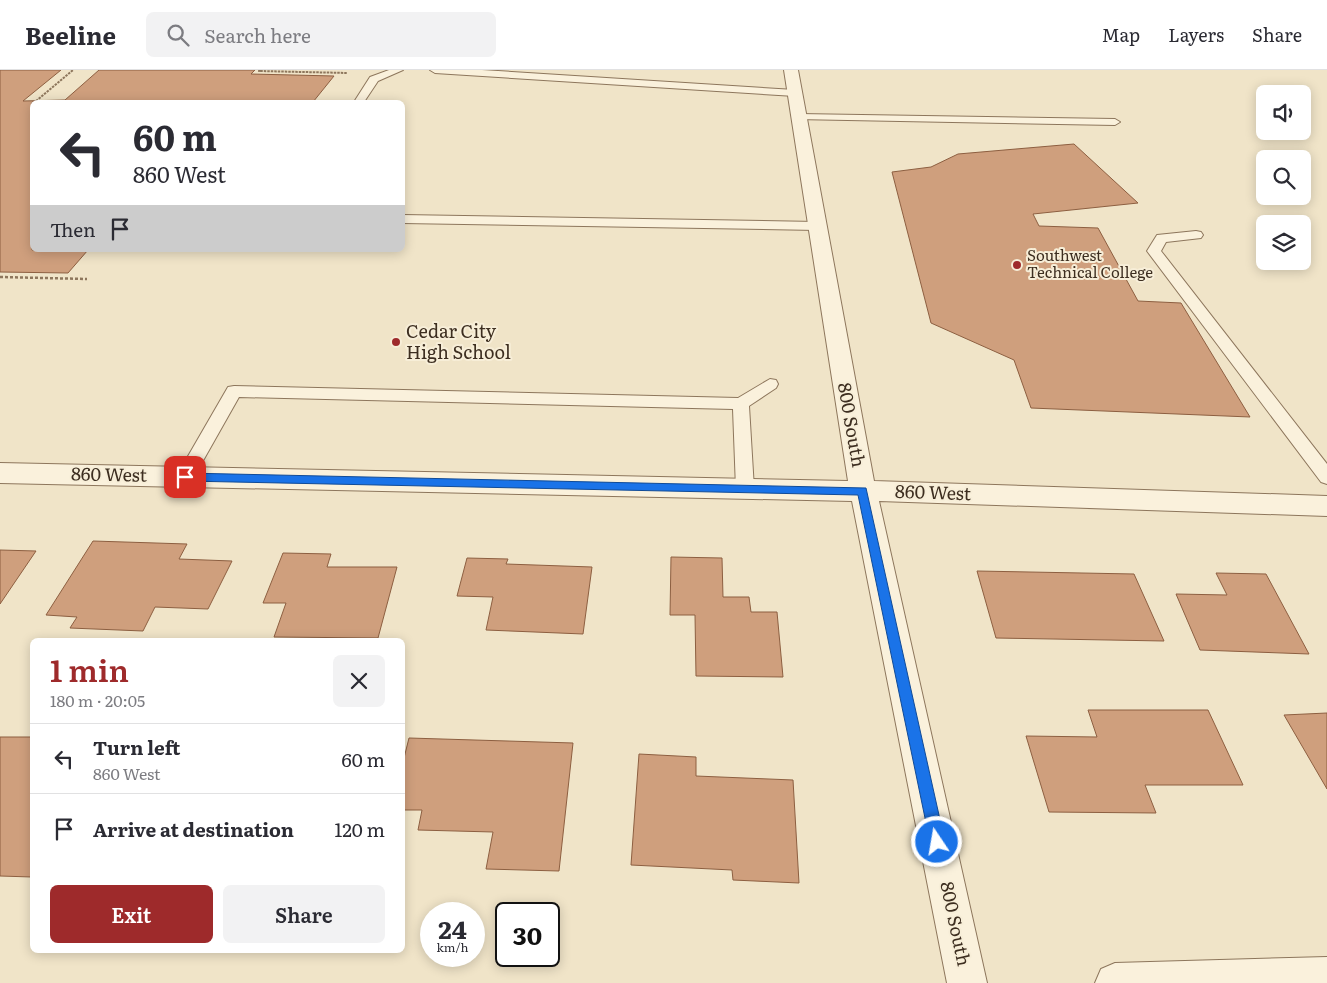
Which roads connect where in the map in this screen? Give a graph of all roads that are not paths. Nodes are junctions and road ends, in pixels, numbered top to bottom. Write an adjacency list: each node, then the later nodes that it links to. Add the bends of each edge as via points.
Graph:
1 (398, 70): 4 (lane, via 374,79)
2 (435, 70): 3 (lane)
3 (795, 93): 5 (lane); 7 (street, 800 South)
4 (360, 100)
5 (1115, 122)
6 (405, 219): 7 (lane)
7 (817, 226): 15 (street, 800 South)
8 (1196, 236): 13 (lane, via 1162,238 1154,252)
9 (770, 384): 10 (lane)
10 (741, 404): 12 (lane, via 234,391); 14 (lane)
11 (0, 473): 12 (street, 860 West)
12 (185, 477): 14 (street, 860 West)
13 (1327, 477)
14 (745, 489): 15 (street, 860 West)
15 (863, 491): 16 (street, 860 West); 18 (street, 800 South)
16 (1327, 506)
17 (1327, 977): 19 (street)
18 (967, 983)
19 (1115, 983)

